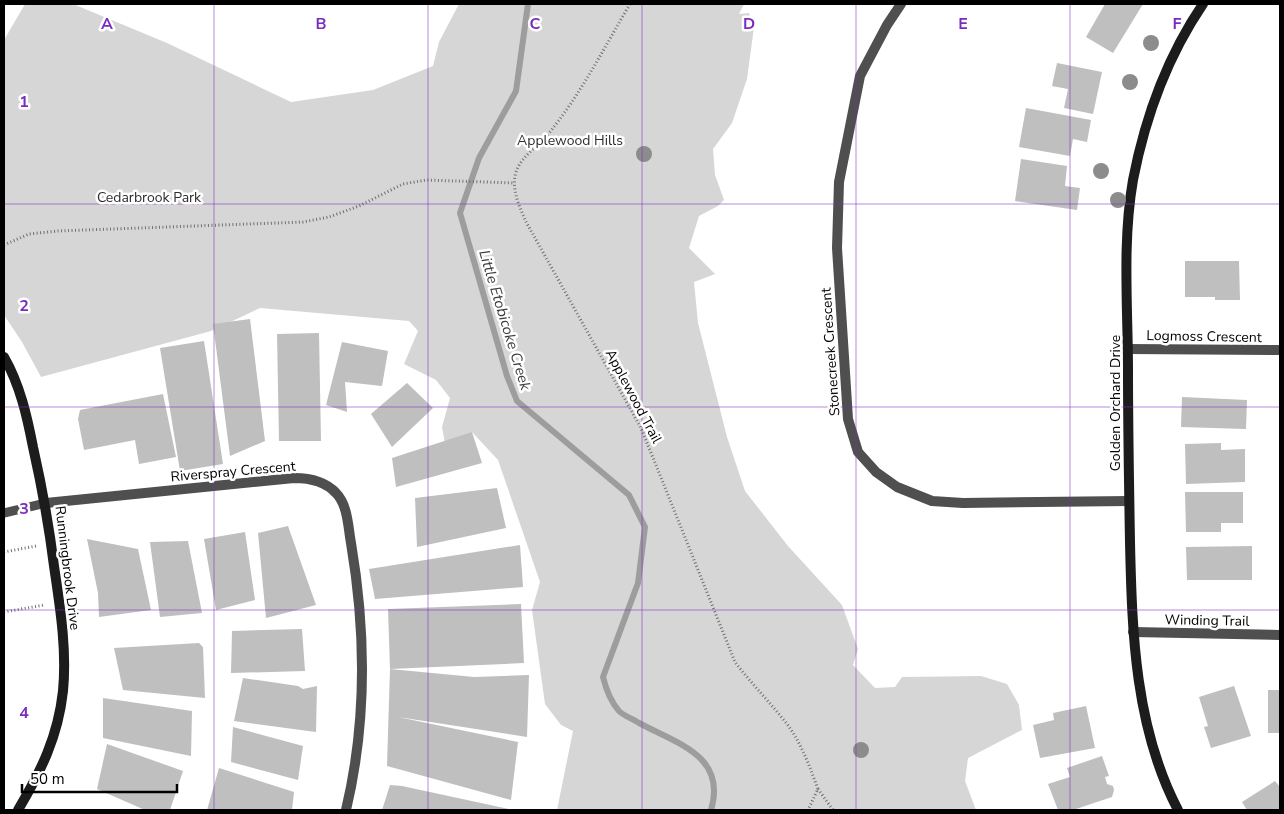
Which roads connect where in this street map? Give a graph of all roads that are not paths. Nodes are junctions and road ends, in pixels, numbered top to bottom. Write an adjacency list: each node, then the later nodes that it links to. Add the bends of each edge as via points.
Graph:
1 (902, 4): 6 (street, Stonecreek Crescent, via 860,76 839,182 837,248 848,418 858,452 876,472 897,487 932,501)
2 (1203, 4): 3 (street, Golden Orchard Drive, via 1168,66 1145,124 1128,225)
3 (1128, 349): 4 (street, Logmoss Crescent); 6 (street, Golden Orchard Drive)
4 (1280, 350)
5 (4, 358): 7 (street, Runningbrook Drive, via 23,401)
6 (1129, 501): 9 (street, Golden Orchard Drive)
7 (46, 504): 8 (lane); 11 (street, Runningbrook Drive, via 64,646 63,691 54,733 41,770); 12 (street, Riverspray Crescent, via 294,478 322,482 337,493 346,512 359,588 363,657 361,725)
8 (4, 513)
9 (1133, 632): 10 (street, Winding Trail); 13 (street, Golden Orchard Drive, via 1145,713 1160,769)
10 (1280, 635)
11 (18, 810)
12 (346, 810)
13 (1178, 810)

